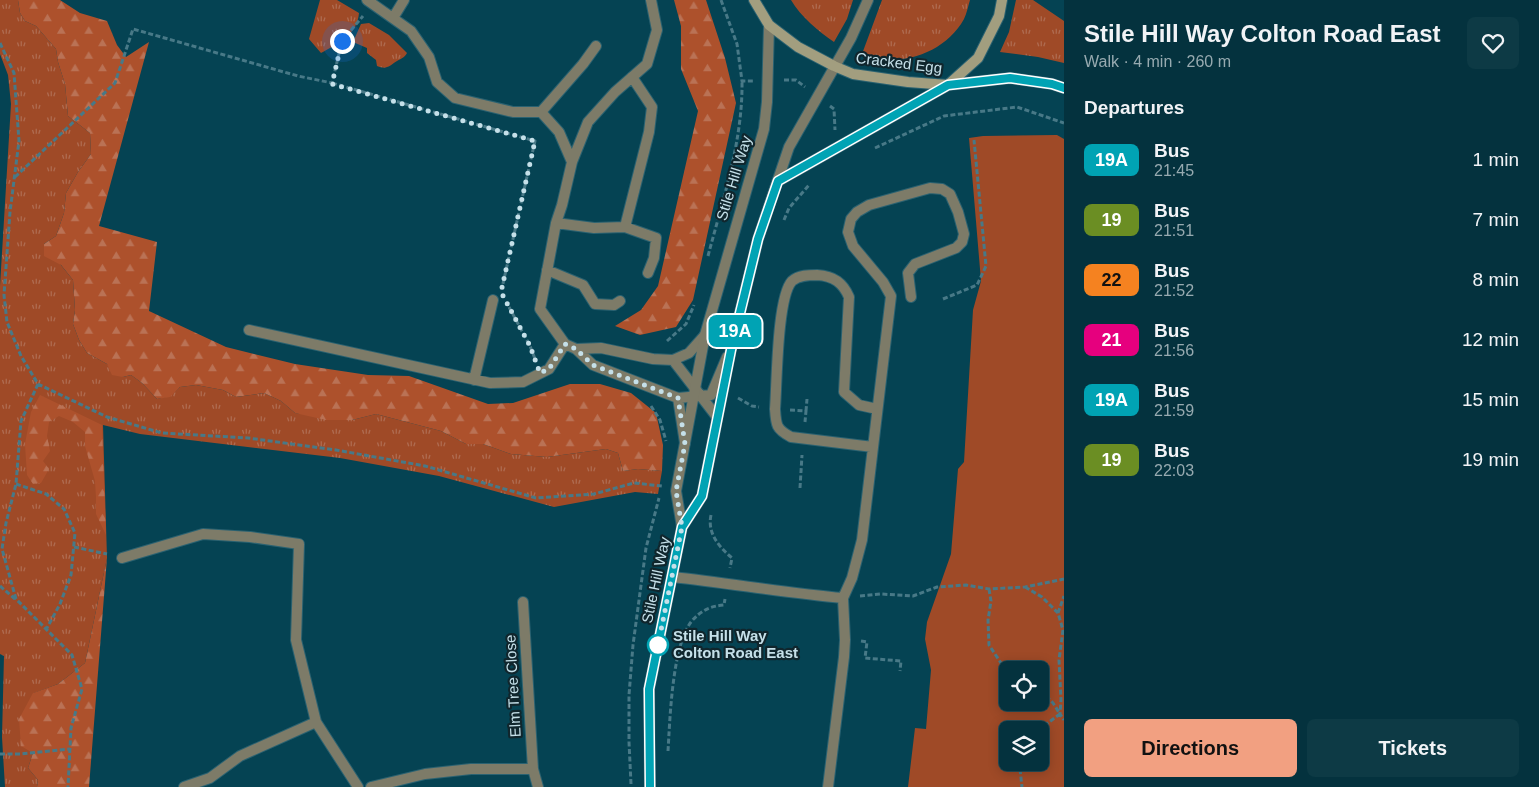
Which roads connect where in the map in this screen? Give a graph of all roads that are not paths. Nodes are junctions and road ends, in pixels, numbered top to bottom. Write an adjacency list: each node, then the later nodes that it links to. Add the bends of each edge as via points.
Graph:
1 (367, 0): 7 (street)
2 (404, 0): 7 (street)
3 (651, 0): 11 (street, via 657,30 647,64)
4 (754, 0): 8 (main road, Cracked Egg)
5 (868, 0): 10 (street, Cracked Egg)
6 (1002, 0): 12 (main road, Cracked Egg, via 999,16 978,58)
7 (393, 18): 14 (street, via 411,31 429,57 437,82 455,98 512,112)
8 (769, 25): 10 (main road, Cracked Egg, via 798,47); 25 (street, Stile Hill Way, via 764,129)
9 (596, 46): 14 (street)
10 (834, 66): 12 (main road, Cracked Egg, via 853,74); 16 (street, Stile Hill Way, via 789,147)
11 (632, 77): 15 (street, via 588,122); 18 (street, via 652,107)
12 (948, 85): 13 (main road, via 1010,78); 16 (street)
13 (1064, 88)
14 (541, 112): 15 (street, via 559,132)
15 (572, 162): 17 (street)
16 (778, 181): 28 (street, Stile Hill Way, via 758,239)
17 (556, 222): 18 (street, via 594,228); 19 (street)
18 (626, 227): 20 (street, via 656,238)
19 (547, 270): 23 (street, via 584,285 595,304 614,305); 26 (street, via 540,309)
20 (648, 274)
21 (911, 297): 33 (street, via 908,273 914,264 956,248 962,242 964,234 958,212 950,194 942,189 930,188 869,205 851,219 848,232 853,246 891,296)
22 (493, 300): 30 (street)
23 (620, 301)
24 (248, 330): 30 (street)
25 (705, 335): 29 (street, Stile Hill Way, via 689,353); 31 (street, Stile Hill Way)
26 (565, 344): 27 (street); 30 (street, via 549,369 523,382)
27 (576, 349): 29 (street, via 601,348); 32 (street, via 593,365)
28 (731, 350): 31 (street, Stile Hill Way, via 711,394); 34 (street, Stile Hill Way)
29 (673, 360): 31 (street)
30 (474, 380)
31 (696, 394): 32 (street); 34 (street); 35 (street, Stile Hill Way)
32 (678, 398): 35 (street, Stile Hill Way)
33 (877, 409): 36 (street); 36 (street, via 859,405 844,392 849,297 844,286 824,276 805,275 793,280 786,292 781,314 776,423 780,431 791,437)
34 (717, 417): 37 (street, Stile Hill Way, via 702,496)
35 (685, 444): 37 (street, Stile Hill Way, via 676,491)
36 (874, 447): 40 (street, via 862,540)
37 (682, 527): 39 (street, Stile Hill Way)
38 (122, 558): 42 (street, via 203,534 299,544 296,640)
39 (672, 577): 40 (street); 48 (street, Stile Hill Way, via 649,689)
40 (843, 598): 49 (street, via 844,657)
41 (523, 602): 43 (street, Elm Tree Close)
42 (316, 722): 44 (street, via 240,756 210,778); 45 (street)
43 (533, 769): 46 (street, via 425,774); 47 (street, Elm Tree Close)
44 (184, 787)
45 (358, 787)
46 (371, 787)
47 (538, 787)
48 (650, 787)
49 (828, 787)

